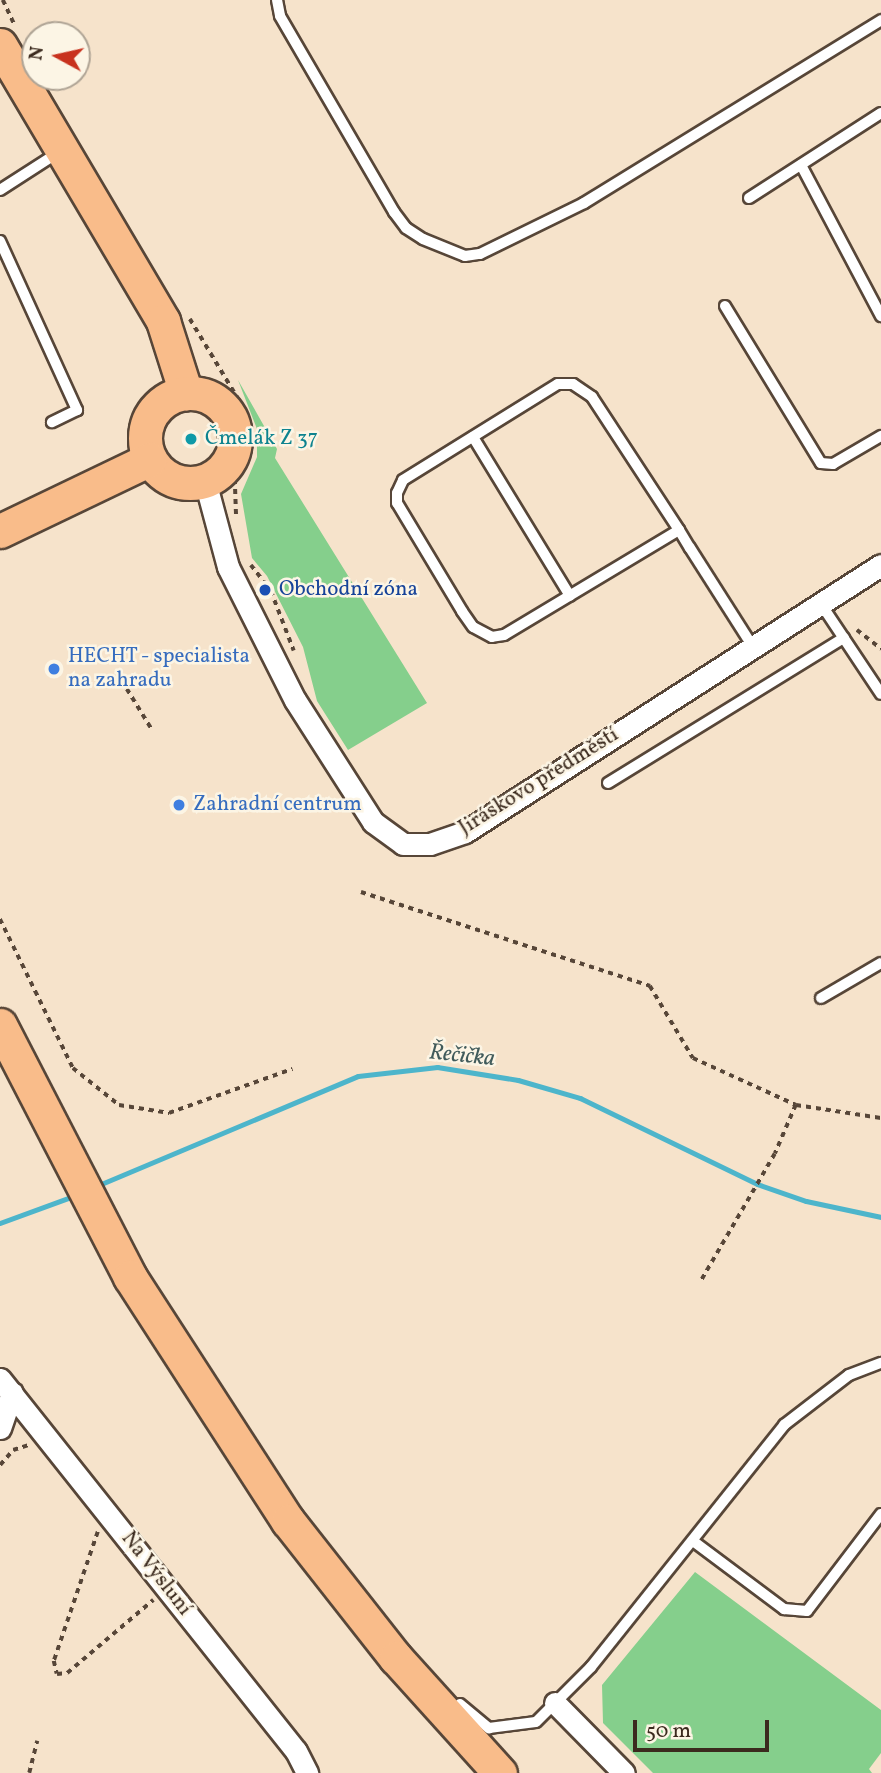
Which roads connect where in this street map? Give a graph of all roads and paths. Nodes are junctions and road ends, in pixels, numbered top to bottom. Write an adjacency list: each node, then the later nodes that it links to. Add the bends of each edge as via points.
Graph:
1 (277, 0): 2 (lane, via 280,16 394,212 406,228 465,256 480,254 584,203)
2 (881, 20)
3 (0, 44): 5 (main road)
4 (880, 116): 6 (lane)
5 (63, 150): 7 (lane); 12 (main road, via 163,321)
6 (801, 165): 8 (lane); 11 (lane)
7 (0, 190)
8 (749, 198)
9 (0, 241): 13 (lane, via 77,410)
10 (724, 306): 14 (lane, via 821,463 833,464)
11 (881, 316)
12 (186, 393): 16 (main road, via 152,414 145,440); 17 (main road, via 201,394 219,404 232,422 235,436 228,464)
13 (52, 422)
14 (881, 436)
15 (472, 437): 18 (lane, via 558,384 573,383 592,397); 21 (lane); 21 (lane, via 403,480 397,493 397,503 462,611 473,627 492,637 504,635)
16 (150, 459): 17 (main road, via 177,482); 19 (main road)
17 (205, 481): 24 (street, Jiráskovo předměstí, via 228,567 295,700 373,822 403,844 430,844 465,832)
18 (679, 530): 21 (lane); 24 (lane)
19 (0, 531)
20 (881, 565): 22 (street, Jiráskovo předměstí)
21 (570, 596)
22 (821, 604): 23 (lane); 24 (street, Jiráskovo předměstí)
23 (844, 638): 26 (lane); 28 (lane)
24 (753, 647)
25 (127, 689): 27 (path)
26 (881, 694)
27 (151, 729)
28 (608, 783)
29 (361, 892): 35 (path, via 650,986 693,1058)
30 (0, 919): 34 (path, via 73,1068 119,1105 169,1113)
31 (881, 963): 32 (lane)
32 (821, 998)
33 (0, 1025): 37 (main road)
34 (292, 1069)
35 (796, 1105): 36 (path); 38 (path, via 775,1154)
36 (881, 1118)
37 (130, 1277): 42 (lane); 52 (main road, via 288,1521 396,1658)
38 (701, 1281)
39 (881, 1363): 45 (lane, via 849,1375 784,1425)
40 (6, 1386): 41 (street); 44 (street, Na Výsluní)
41 (0, 1428)
42 (291, 1499)
43 (881, 1514): 45 (lane, via 807,1611 784,1609)
44 (104, 1516): 46 (street, Na Výsluní); 46 (path, via 54,1661 57,1674 67,1673)
45 (693, 1541): 48 (lane, via 591,1667)
46 (167, 1589): 51 (street, Na Výsluní, via 296,1751)
47 (450, 1694): 48 (lane, via 489,1728 536,1722)
48 (555, 1703): 53 (street)
49 (37, 1741): 50 (path)
50 (29, 1773)
51 (307, 1773)
52 (500, 1773)
53 (624, 1773)

